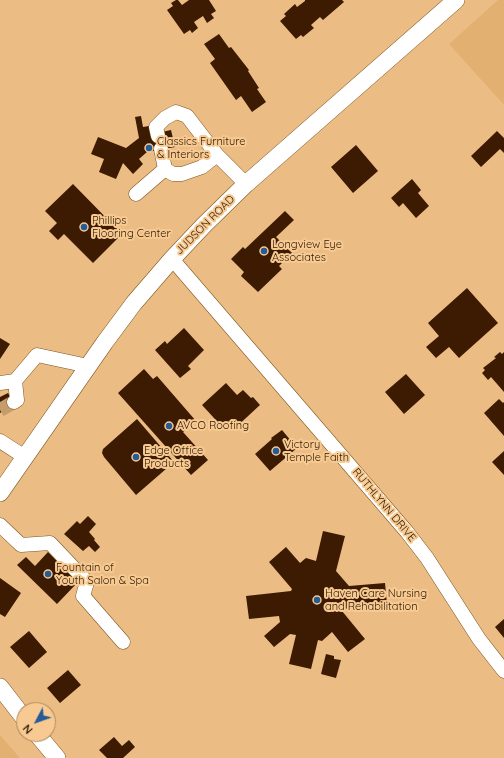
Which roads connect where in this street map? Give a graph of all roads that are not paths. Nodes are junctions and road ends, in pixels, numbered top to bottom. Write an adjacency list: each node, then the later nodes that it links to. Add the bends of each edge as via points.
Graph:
1 (456, 0): 4 (main road, JUDSON ROAD)
2 (217, 155): 3 (street, via 202,168 182,174 173,174); 3 (street, via 187,116 176,112 156,127); 4 (street)
3 (165, 169): 5 (street)
4 (246, 184): 6 (main road, JUDSON ROAD)
5 (136, 194)
6 (172, 259): 7 (main road, JUDSON ROAD, via 134,303); 16 (street, RUTHLYNN DRIVE, via 407,532 427,558 479,639)
7 (88, 366): 8 (street, via 37,355); 12 (main road, JUDSON ROAD)
8 (15, 381): 9 (street); 10 (street, via 17,400)
9 (0, 383)
10 (14, 402)
11 (0, 441): 12 (street)
12 (25, 457): 13 (main road, JUDSON ROAD)
13 (1, 490)
14 (0, 525): 15 (street, via 21,545 50,543 87,582 83,596)
15 (123, 642)
16 (504, 671)
17 (0, 687): 18 (main road)
18 (16, 708)
19 (44, 742): 20 (main road)
20 (57, 758)

